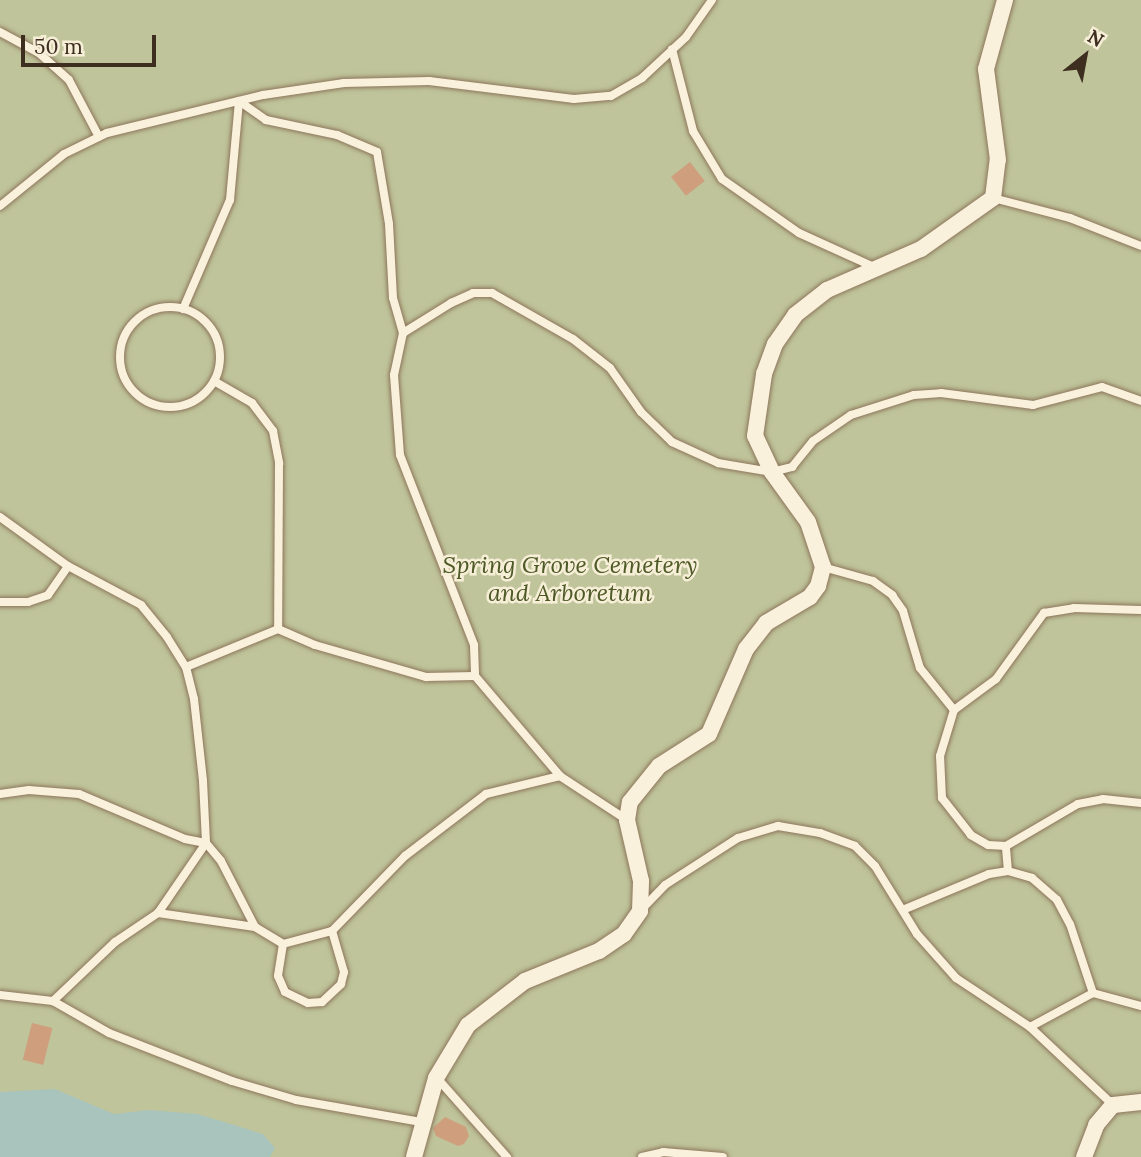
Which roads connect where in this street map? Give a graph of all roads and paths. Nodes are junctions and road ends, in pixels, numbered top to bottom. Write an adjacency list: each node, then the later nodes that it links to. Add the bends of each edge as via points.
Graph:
1 (712, 0): 4 (lane)
2 (1005, 0): 7 (street, via 986,69 998,160)
3 (0, 32): 6 (lane, via 39,53 69,80)
4 (672, 49): 5 (lane, via 642,78 611,96 574,99 429,81 344,83); 10 (lane, via 693,131 722,179 799,233)
5 (239, 101): 6 (lane); 11 (lane, via 230,200); 12 (lane, via 266,120 337,135 377,152 389,224 393,298)
6 (99, 137): 8 (lane, via 64,154)
7 (993, 198): 9 (lane, via 1070,218); 10 (street, via 921,249)
8 (0, 206)
9 (1141, 246)
10 (876, 268): 15 (street, via 827,290 796,315 775,344 764,374 755,436)
11 (183, 309): 13 (lane, via 198,316 217,341 220,356); 13 (lane, via 150,312 130,328 120,351 128,384 139,397 170,407 200,397)
12 (403, 332): 15 (lane, via 473,293 492,293 573,340 610,368 641,412 672,442 718,463); 23 (lane, via 394,375 400,455 474,645)
13 (214, 381): 21 (lane, via 252,403 273,431 279,463)
14 (1141, 401): 15 (lane, via 1102,387 1033,404 940,393 914,395 852,415 813,441 792,467)
15 (772, 472): 18 (street, via 808,522)
16 (0, 517): 17 (lane)
17 (68, 566): 19 (lane, via 48,595 28,602); 22 (lane, via 141,605)
18 (823, 568): 24 (lane, via 873,581 892,595 903,611 920,668); 28 (street, via 810,597 766,622 746,649 709,734 659,766 641,784)
19 (0, 601)
20 (1141, 610): 24 (lane, via 1044,612 996,679)
21 (278, 629): 22 (lane); 23 (lane, via 426,677)
22 (186, 667): 29 (lane, via 204,781)
23 (475, 676): 25 (lane)
24 (954, 710): 30 (lane, via 940,756 942,798 971,835 988,845)
25 (560, 776): 28 (lane); 36 (lane, via 486,794 388,872)
26 (0, 794): 29 (lane, via 29,790 79,794 185,839)
27 (1141, 803): 30 (lane, via 1103,799 1078,804)
28 (627, 820): 33 (street, via 641,881)
29 (206, 843): 34 (lane); 35 (lane, via 221,861)
30 (1006, 846): 31 (lane)
31 (1007, 871): 32 (lane, via 968,880); 38 (lane, via 1032,878 1057,900)
32 (905, 909): 33 (lane, via 855,846 820,833 778,826 737,838 705,856 665,885); 42 (lane, via 917,934 957,978)
33 (640, 911): 43 (street, via 624,934 598,951 524,981 489,1006 468,1026)
34 (158, 913): 35 (lane); 40 (lane, via 116,942)
35 (255, 927): 37 (lane)
36 (332, 931): 37 (lane); 37 (lane, via 344,972 333,995 322,1002 309,1003 285,992 278,976)
37 (284, 944)
38 (1093, 993): 41 (lane); 42 (lane)
39 (0, 995): 40 (lane)
40 (53, 1001): 46 (lane, via 134,1044 232,1081 296,1100)
41 (1141, 1006)
42 (1030, 1027): 45 (lane)
43 (436, 1078): 46 (street); 48 (lane)
44 (1141, 1102): 45 (street)
45 (1113, 1105): 51 (street, via 1096,1125)
46 (421, 1122): 47 (street)
47 (414, 1157)
48 (507, 1157)
49 (642, 1157): 50 (lane, via 663,1152)
50 (723, 1157)
51 (1084, 1157)

